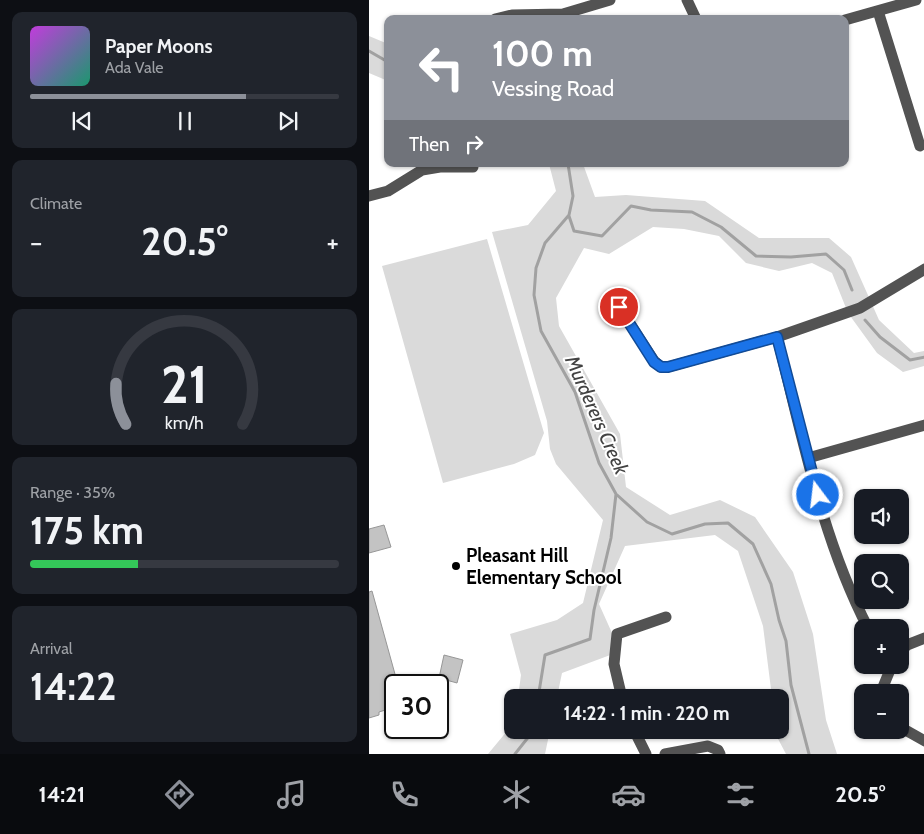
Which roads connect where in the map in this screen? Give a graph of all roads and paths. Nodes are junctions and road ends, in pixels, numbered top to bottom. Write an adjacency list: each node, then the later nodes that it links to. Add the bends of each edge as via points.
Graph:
1 (610, 0): 5 (street, via 563,14)
2 (687, 0): 6 (street)
3 (915, 0): 4 (street)
4 (878, 11): 7 (street); 8 (street)
5 (512, 15)
6 (694, 15)
7 (849, 19)
8 (920, 146)
9 (473, 167): 10 (street, via 423,170 388,191)
10 (369, 196)
11 (924, 269): 13 (street, via 860,308)
12 (619, 307): 13 (street, via 654,362 661,367)
13 (777, 337): 15 (street)
14 (924, 425): 15 (street)
15 (808, 458): 17 (street, via 836,554)
16 (666, 617): 20 (street, via 617,634 614,664)
17 (863, 619)
18 (924, 638): 19 (street)
19 (909, 644)
20 (620, 689)
21 (909, 732): 23 (street)
22 (638, 739): 24 (street)
23 (924, 740)
24 (646, 754)
25 (665, 754): 26 (street, via 708,746)
26 (720, 754)

